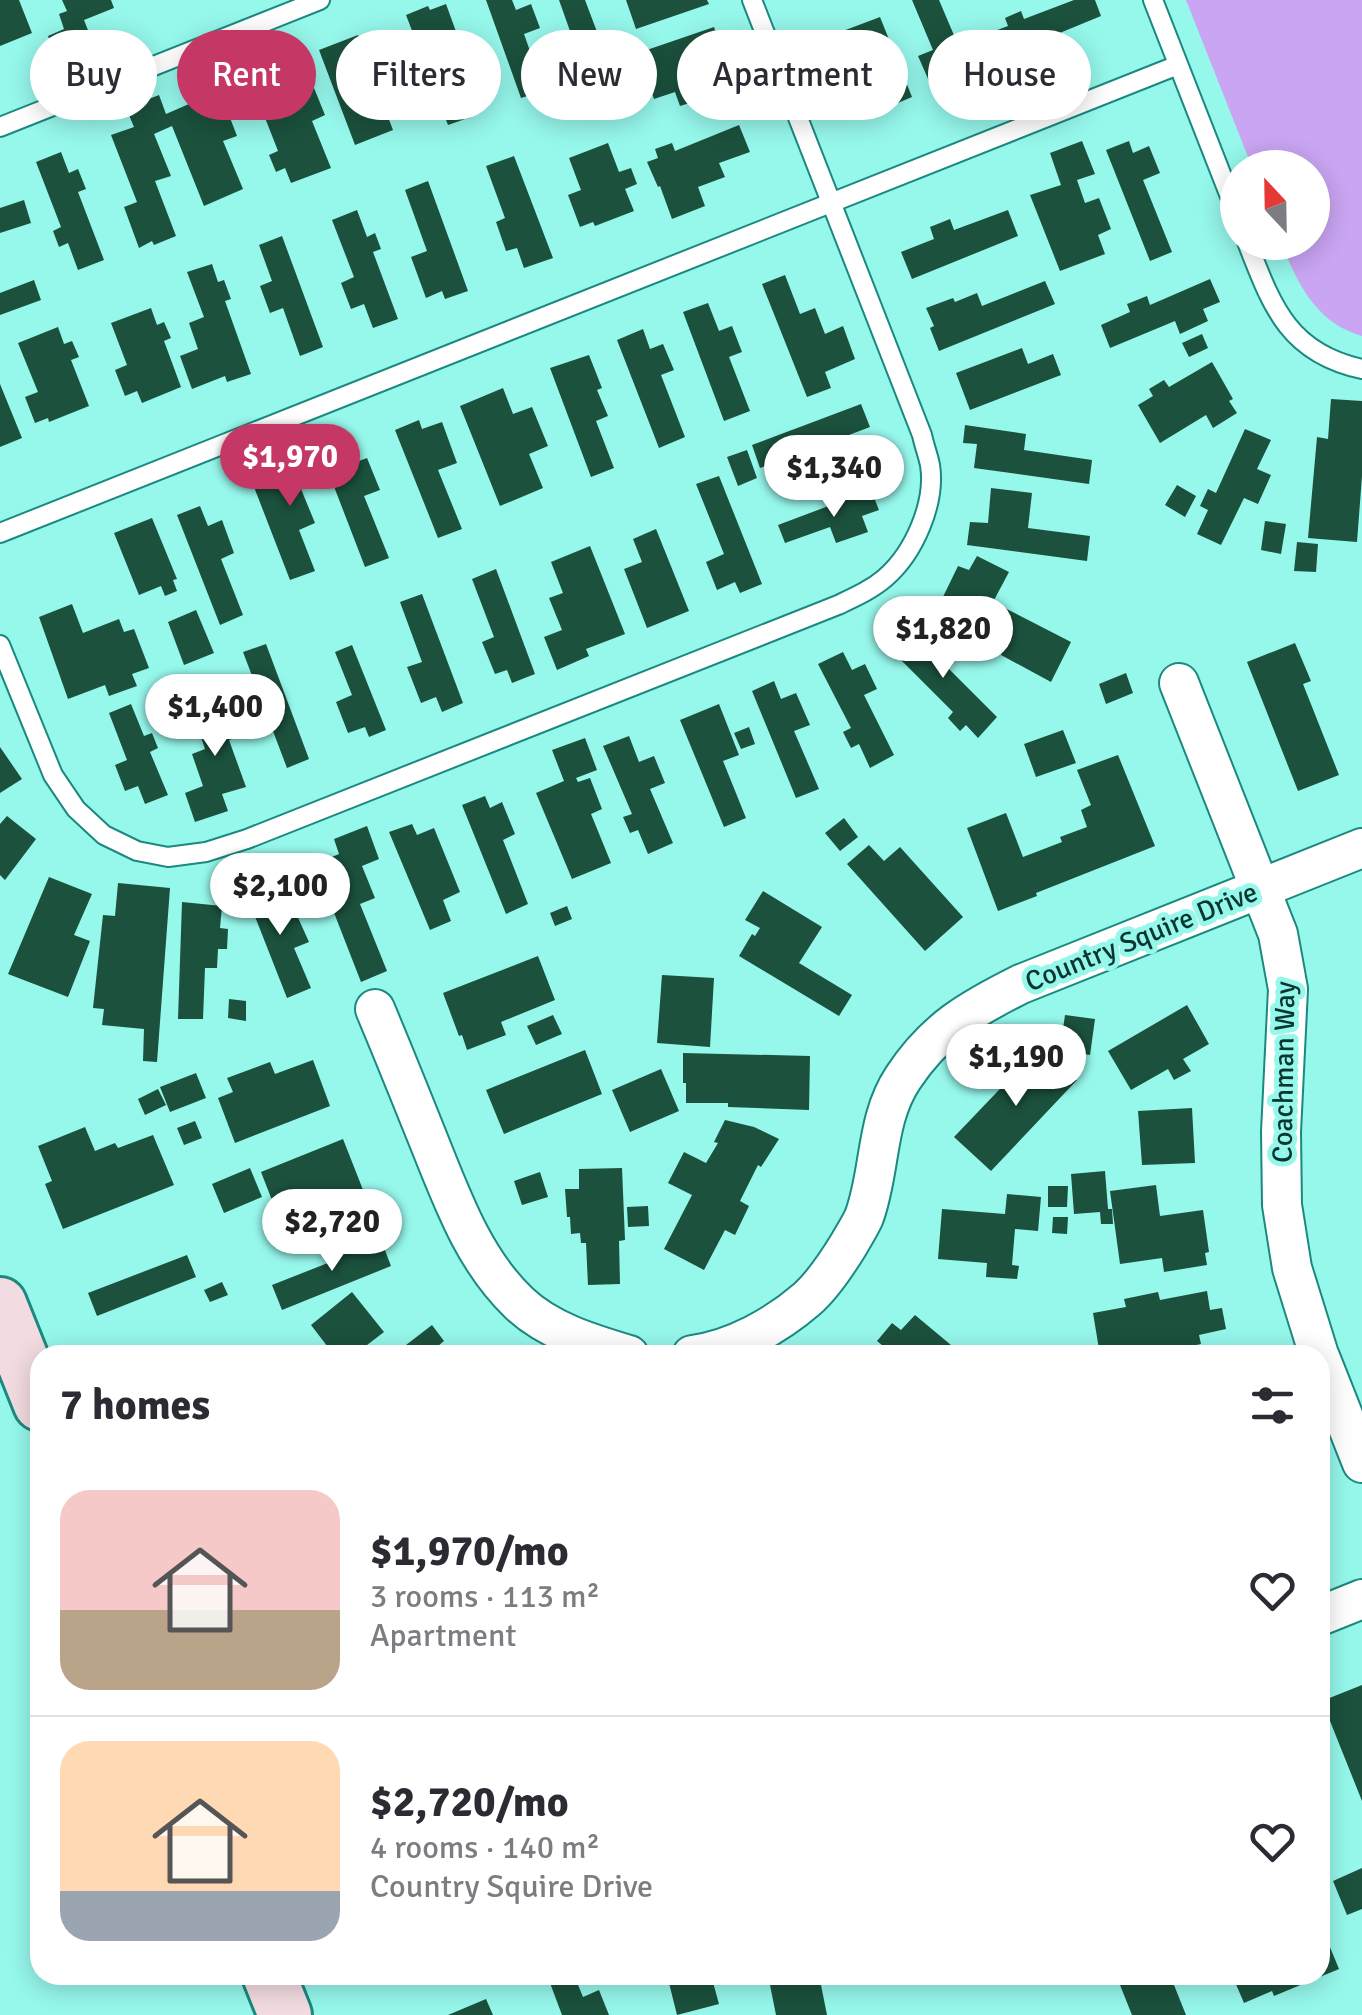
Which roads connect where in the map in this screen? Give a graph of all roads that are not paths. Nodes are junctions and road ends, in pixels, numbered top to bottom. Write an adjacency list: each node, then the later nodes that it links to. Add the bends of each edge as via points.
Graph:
1 (320, 0): 5 (lane)
2 (752, 0): 7 (lane)
3 (1152, 0): 4 (lane)
4 (1178, 64): 6 (lane); 7 (lane)
5 (0, 127)
6 (1220, 171)
7 (830, 202): 10 (lane); 11 (lane, via 930,468 920,528 888,575 869,590 248,839 168,857 104,836 76,810 53,775)
8 (1255, 260): 9 (lane, via 1277,313 1298,338 1322,356)
9 (1362, 370)
10 (0, 533)
11 (0, 645)
12 (1179, 683): 14 (street, Coachman Way)
13 (1362, 848): 14 (street, Country Squire Drive)
14 (1260, 889): 18 (street, Country Squire Drive, via 1021,984 936,1036 902,1080 883,1120 864,1218 839,1260 810,1296); 19 (street, Coachman Way, via 1278,934 1288,989 1282,1205 1292,1268)
15 (376, 1009): 17 (street, via 482,1260 520,1305)
16 (0, 1304): 21 (main road)
17 (595, 1345)
18 (728, 1345)
19 (1316, 1345)
20 (1330, 1381): 22 (street, Coachman Way)
21 (23, 1390)
22 (1362, 1463)
23 (1362, 1599): 24 (street)
24 (1330, 1612)
25 (273, 1985): 26 (main road)
26 (285, 2015)

